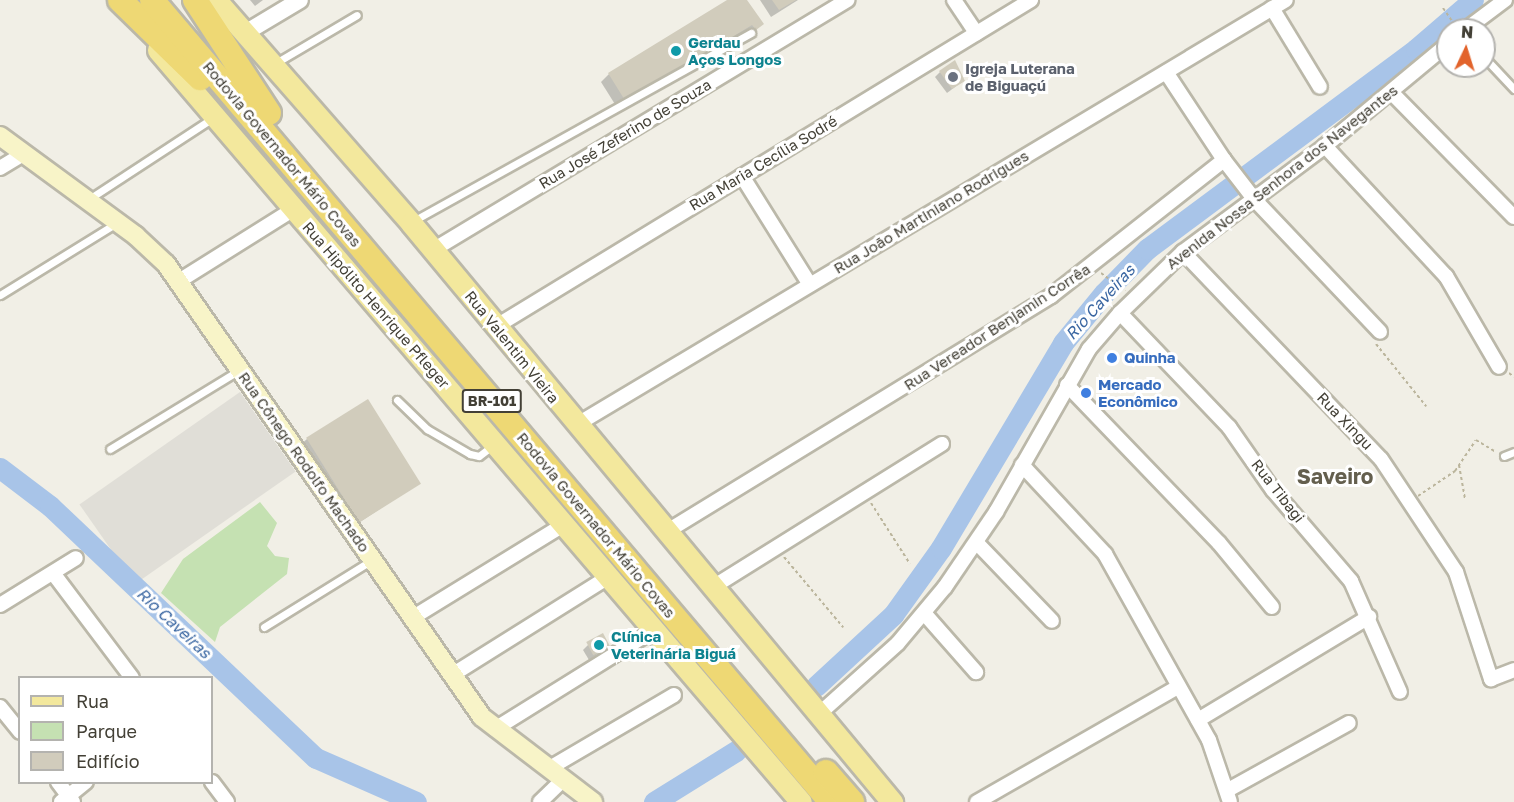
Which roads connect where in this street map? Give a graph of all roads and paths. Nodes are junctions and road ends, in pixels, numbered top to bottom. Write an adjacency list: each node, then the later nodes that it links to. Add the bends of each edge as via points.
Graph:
1 (115, 0): 29 (main road, Rua Hipólito Henrique Pfleger)
2 (120, 0): 36 (highway)
3 (152, 0): 36 (highway, Rodovia Governador Mário Covas / BR-101)
4 (174, 0): 28 (highway, Rodovia Governador Mário Covas / BR-101)
5 (195, 0): 28 (highway)
6 (216, 0): 18 (main road, Rua Valentim Vieira)
7 (300, 0): 18 (street)
8 (847, 0): 43 (street, Rua José Zeferino de Souza)
9 (954, 0): 20 (street)
10 (1030, 0): 20 (street, Rua Maria Cecília Sodré)
11 (1286, 0): 13 (street, Rua João Martiniano Rodrigues)
12 (1505, 0): 17 (street)
13 (1272, 8): 24 (street, Rua João Martiniano Rodrigues); 25 (street)
14 (1443, 8): 16 (path)
15 (357, 15): 22 (lane)
16 (1452, 18)
17 (1477, 18)
18 (245, 33): 22 (main road, Rua Valentim Vieira)
19 (751, 33): 42 (lane)
20 (976, 33): 35 (street, Rua Maria Cecília Sodré)
21 (1436, 54): 27 (street, Avenida Nossa Senhora dos Navegantes)
22 (272, 66): 42 (main road, Rua Valentim Vieira)
23 (1496, 70): 26 (lane)
24 (1166, 72): 33 (street); 47 (street, Rua João Martiniano Rodrigues)
25 (1320, 87)
26 (1514, 89)
27 (1392, 93): 31 (street, Avenida Nossa Senhora dos Navegantes); 40 (street)
28 (269, 113): 113 (highway, Rodovia Governador Mário Covas / BR-101)
29 (214, 117): 38 (lane); 39 (main road, Rua Hipólito Henrique Pfleger)
30 (0, 136): 32 (main road, Rua Cônego Rodolfo Machado)
31 (1325, 146): 37 (street, Avenida Nossa Senhora dos Navegantes); 53 (street, via 1446,276)
32 (23, 154): 34 (street); 38 (main road, Rua Cônego Rodolfo Machado)
33 (1226, 163): 37 (street); 70 (street, Rua Vereador Benjamin Corrêa, via 1051,296)
34 (0, 168)
35 (742, 176): 47 (street); 51 (street, Rua Maria Cecília Sodré)
36 (307, 183): 112 (highway, Rodovia Governador Mário Covas / BR-101)
37 (1249, 194): 44 (street, Avenida Nossa Senhora dos Navegantes); 52 (street)
38 (87, 200): 41 (main road, Rua Cônego Rodolfo Machado)
39 (294, 209): 46 (street); 59 (main road, Rua Hipólito Henrique Pfleger)
40 (1514, 217)
41 (118, 223): 46 (main road, Rua Cônego Rodolfo Machado); 49 (lane)
42 (411, 223): 43 (main road, Rua Valentim Vieira)
43 (433, 250): 51 (main road, Rua Valentim Vieira)
44 (1183, 252): 50 (street, Avenida Nossa Senhora dos Navegantes); 68 (street, Rua Xingu, via 1381,459)
45 (1101, 273): 48 (path)
46 (179, 281): 54 (main road, Rua Cônego Rodolfo Machado)
47 (810, 285): 58 (street, Rua João Martiniano Rodrigues)
48 (1126, 292)
49 (0, 295)
50 (1120, 313): 55 (street, Avenida Nossa Senhora dos Navegantes); 82 (street, Rua Tibagi, via 1240,441 1273,490 1351,581)
51 (495, 327): 58 (main road, Rua Valentim Vieira)
52 (1380, 332): 57 (path, via 1373,340)
53 (1499, 367)
54 (240, 369): 61 (lane); 74 (main road, Rua Cônego Rodolfo Machado)
55 (1067, 385): 64 (street, Avenida Nossa Senhora dos Navegantes); 80 (street, via 1219,543)
56 (397, 400): 59 (lane, via 427,429 475,456)
57 (1426, 406)
58 (576, 425): 70 (main road, Rua Valentim Vieira)
59 (494, 444): 69 (main road, Rua Hipólito Henrique Pfleger)
60 (942, 444): 66 (street)
61 (110, 449)
62 (1514, 452): 63 (lane)
63 (1504, 456): 65 (path, via 1476,440)
64 (1022, 465): 71 (street, Avenida Nossa Senhora dos Navegantes); 92 (street, via 1100,545)
65 (1459, 465): 67 (path); 68 (path)
66 (864, 493): 72 (street); 75 (path)
67 (1465, 500)
68 (1408, 502): 88 (street, Rua Xingu, via 1456,572 1488,674 1497,679)
69 (563, 525): 77 (main road, Rua Hipólito Henrique Pfleger); 83 (street)
70 (666, 532): 78 (main road, Rua Valentim Vieira)
71 (977, 543): 81 (street, Avenida Nossa Senhora dos Navegantes); 84 (street)
72 (777, 548): 78 (street); 86 (path)
73 (76, 558): 76 (street)
74 (372, 560): 83 (main road, Rua Cônego Rodolfo Machado); 85 (lane)
75 (910, 564)
76 (53, 573): 79 (street); 91 (street)
77 (608, 577): 87 (main road, Rua Hipólito Henrique Pfleger); 90 (street)
78 (713, 587): 96 (main road, Rua Valentim Vieira)
79 (0, 605)
80 (1272, 607)
81 (924, 613): 89 (street); 96 (street, Avenida Nossa Senhora dos Navegantes)
82 (1369, 617): 93 (street, Rua Tibagi); 97 (street)
83 (412, 618): 90 (main road, Rua Cônego Rodolfo Machado)
84 (1052, 621)
85 (264, 627)
86 (843, 627)
87 (654, 630): 99 (street); 111 (main road, Rua Hipólito Henrique Pfleger)
88 (1514, 670)
89 (976, 672)
90 (452, 675): 99 (main road, Rua Cônego Rodolfo Machado)
91 (130, 676)
92 (1178, 687): 97 (street); 115 (street)
93 (1400, 692)
94 (674, 695): 101 (street)
95 (0, 707): 100 (street)
96 (819, 714): 114 (main road, Rua Valentim Vieira)
97 (1198, 720): 106 (street)
98 (1349, 723): 106 (street)
99 (495, 729): 101 (main road, Rua Cônego Rodolfo Machado)
100 (18, 730)
101 (548, 769): 102 (main road, Rua Cônego Rodolfo Machado)
102 (562, 781): 109 (street); 110 (main road, Rua Cônego Rodolfo Machado)
103 (213, 783): 108 (street)
104 (59, 784): 107 (street)
105 (85, 784): 107 (street)
106 (1229, 796)
107 (68, 800)
108 (227, 802)
109 (540, 802)
110 (593, 802)
111 (801, 802)
112 (831, 802)
113 (852, 802)
114 (892, 802)
115 (977, 802)

